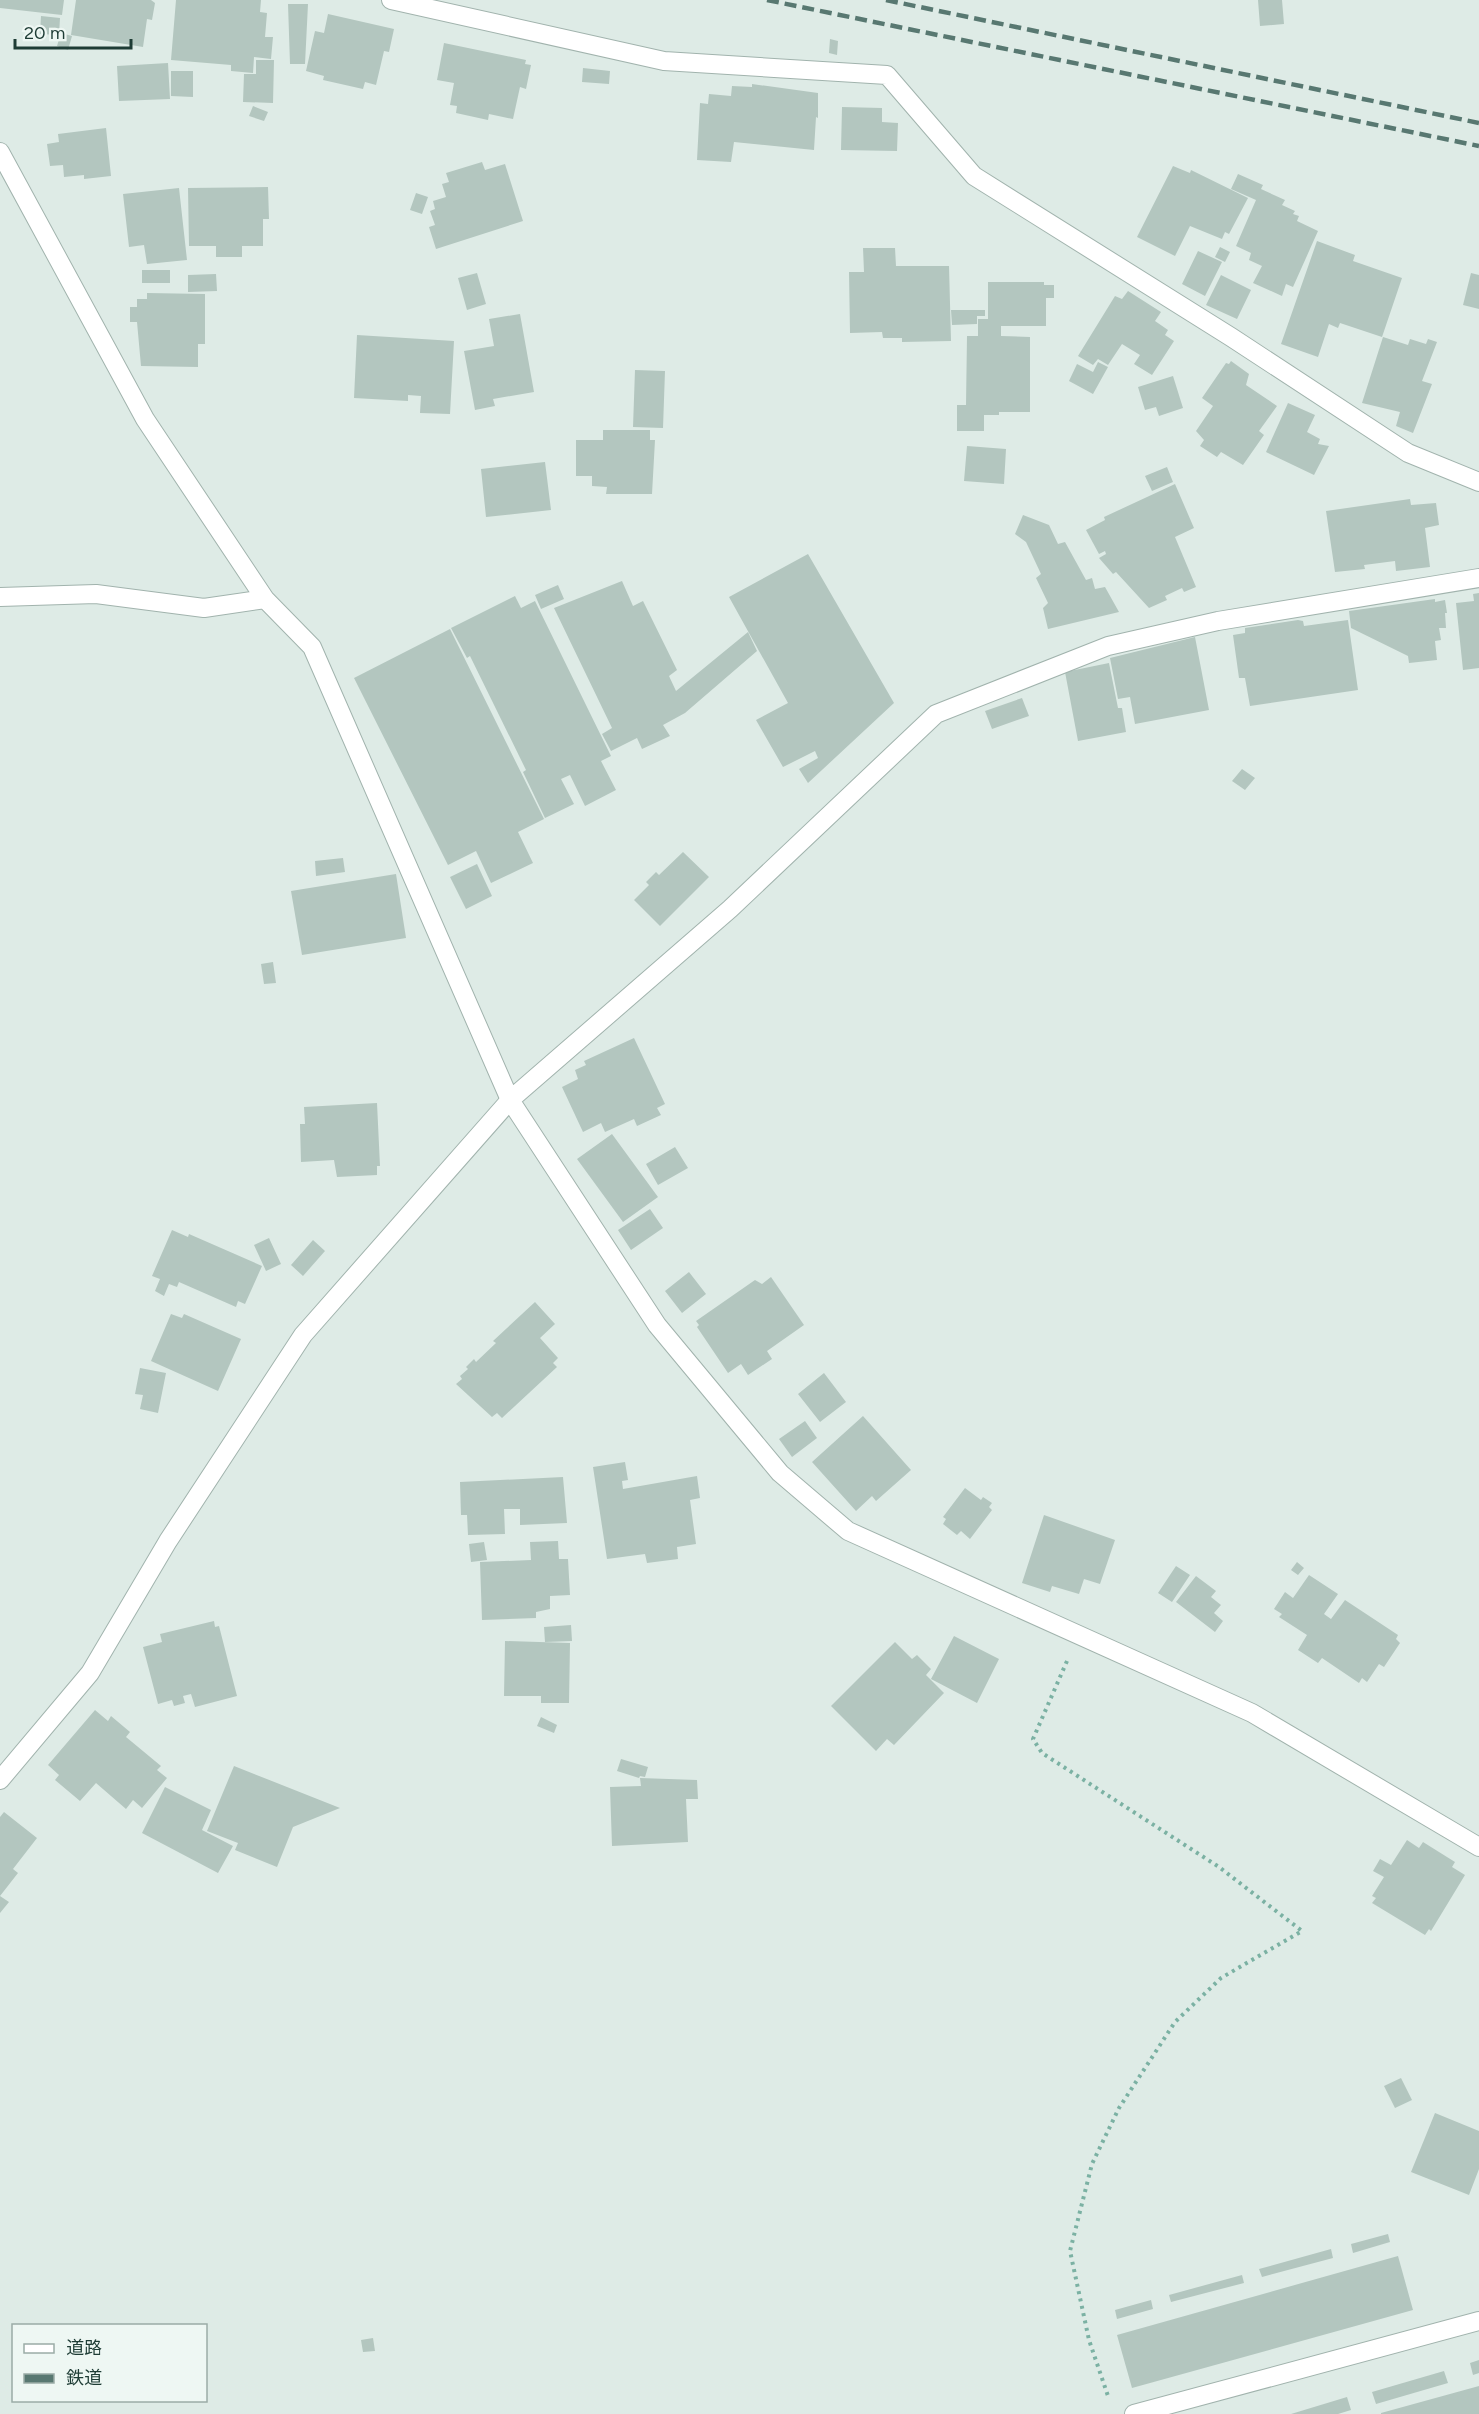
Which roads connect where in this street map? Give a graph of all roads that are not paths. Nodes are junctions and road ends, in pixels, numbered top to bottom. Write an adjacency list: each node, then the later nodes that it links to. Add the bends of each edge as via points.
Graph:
1 (391, 0): 3 (street, via 664,61 887,75 974,176 1408,453)
2 (0, 152): 6 (street, via 145,419)
3 (1479, 482)
4 (1479, 578): 7 (street, via 1218,621 1108,646 936,714 730,909)
5 (0, 597): 6 (street, via 96,594 204,608)
6 (266, 599): 7 (street, via 312,647)
7 (510, 1100): 8 (street, via 303,1335 168,1541 90,1673); 9 (street, via 657,1325 780,1473 848,1531 1252,1713)
8 (1, 1776)
9 (1479, 1847)
10 (1479, 2320): 11 (street)
11 (1134, 2414)

